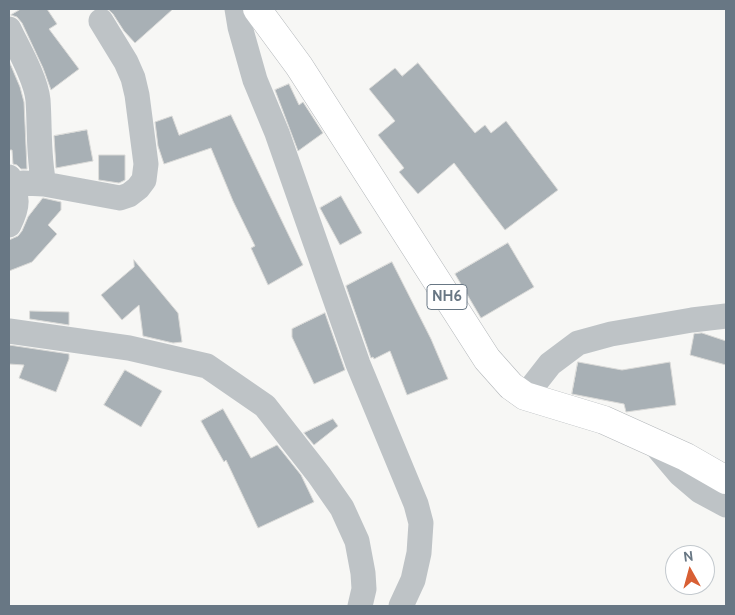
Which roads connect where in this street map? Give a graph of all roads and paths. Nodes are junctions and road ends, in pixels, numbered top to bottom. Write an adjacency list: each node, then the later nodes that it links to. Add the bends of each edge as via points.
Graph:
1 (238, 9): 15 (street, via 255,80 277,133 358,364 416,504 421,523 419,553 413,580)
2 (257, 9): 10 (highway, NH6, via 299,66 487,359 511,386)
3 (101, 21): 6 (street, via 133,78 146,164 144,180 129,195 120,198)
4 (9, 29): 6 (street, via 38,99)
5 (12, 184): 6 (street); 7 (street, via 17,205)
6 (44, 184)
7 (9, 226)
8 (726, 316): 10 (street, via 611,334 578,343 550,364)
9 (9, 331): 14 (street, via 129,348 207,366 265,406 342,508 357,540 364,589)
10 (525, 396): 11 (highway, NH6, via 604,420)
11 (652, 441): 12 (highway, NH6); 13 (street, via 680,474 700,491)
12 (726, 480)
13 (726, 505)
14 (360, 606)
15 (401, 606)

